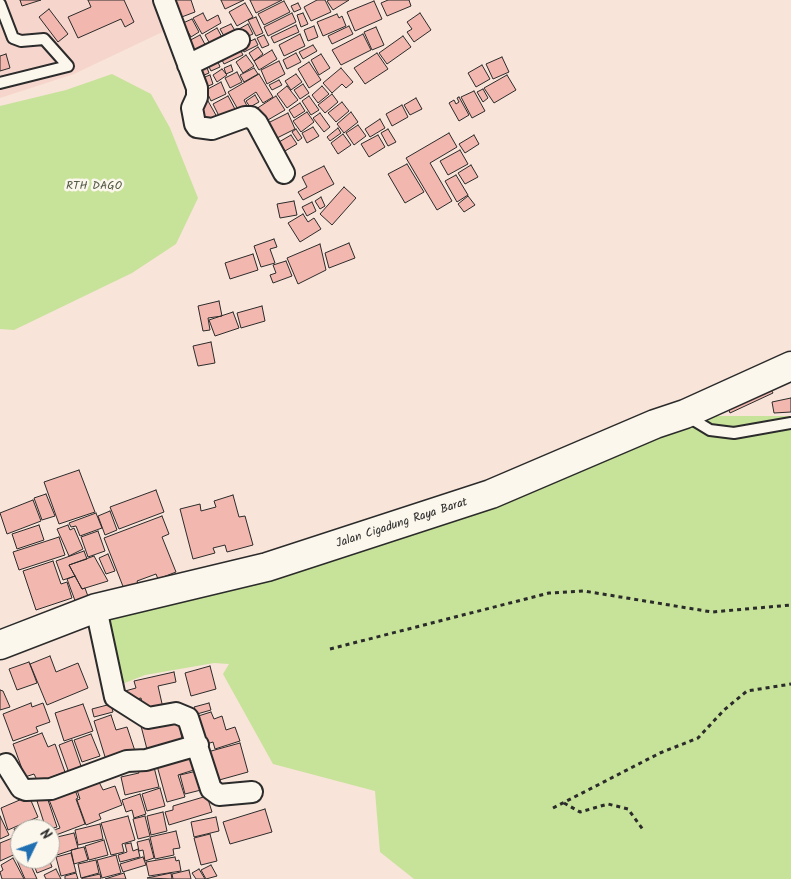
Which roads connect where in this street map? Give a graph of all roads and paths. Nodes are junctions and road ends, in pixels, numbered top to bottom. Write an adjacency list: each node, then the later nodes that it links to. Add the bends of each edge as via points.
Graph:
1 (164, 0): 4 (street)
2 (0, 4): 5 (lane, via 13,38 21,41 44,39 68,66)
3 (240, 40): 4 (street)
4 (188, 66): 6 (street, via 197,88 192,108 195,124 212,129 251,117)
5 (0, 82)
6 (284, 173)
7 (791, 366): 8 (street, Jalan Cigadung Raya Barat)
8 (686, 414): 9 (lane, via 710,430 734,433); 11 (street, Jalan Cigadung Raya Barat, via 453,507 267,567)
9 (791, 423)
10 (791, 605): 13 (path, via 712,612 584,591 550,593)
11 (96, 608): 12 (street, Jalan Cigadung Raya Barat); 15 (street, via 115,697 148,718 183,714 188,718)
12 (0, 645)
13 (330, 649)
14 (791, 684): 18 (path, via 747,691 698,738 660,753)
15 (198, 745): 16 (street, via 146,760 127,761 51,789 21,788); 17 (street, via 215,793)
16 (6, 764)
17 (252, 792)
18 (564, 803): 19 (path); 20 (path, via 580,812 608,804 628,809)
19 (553, 808)
20 (644, 831)

